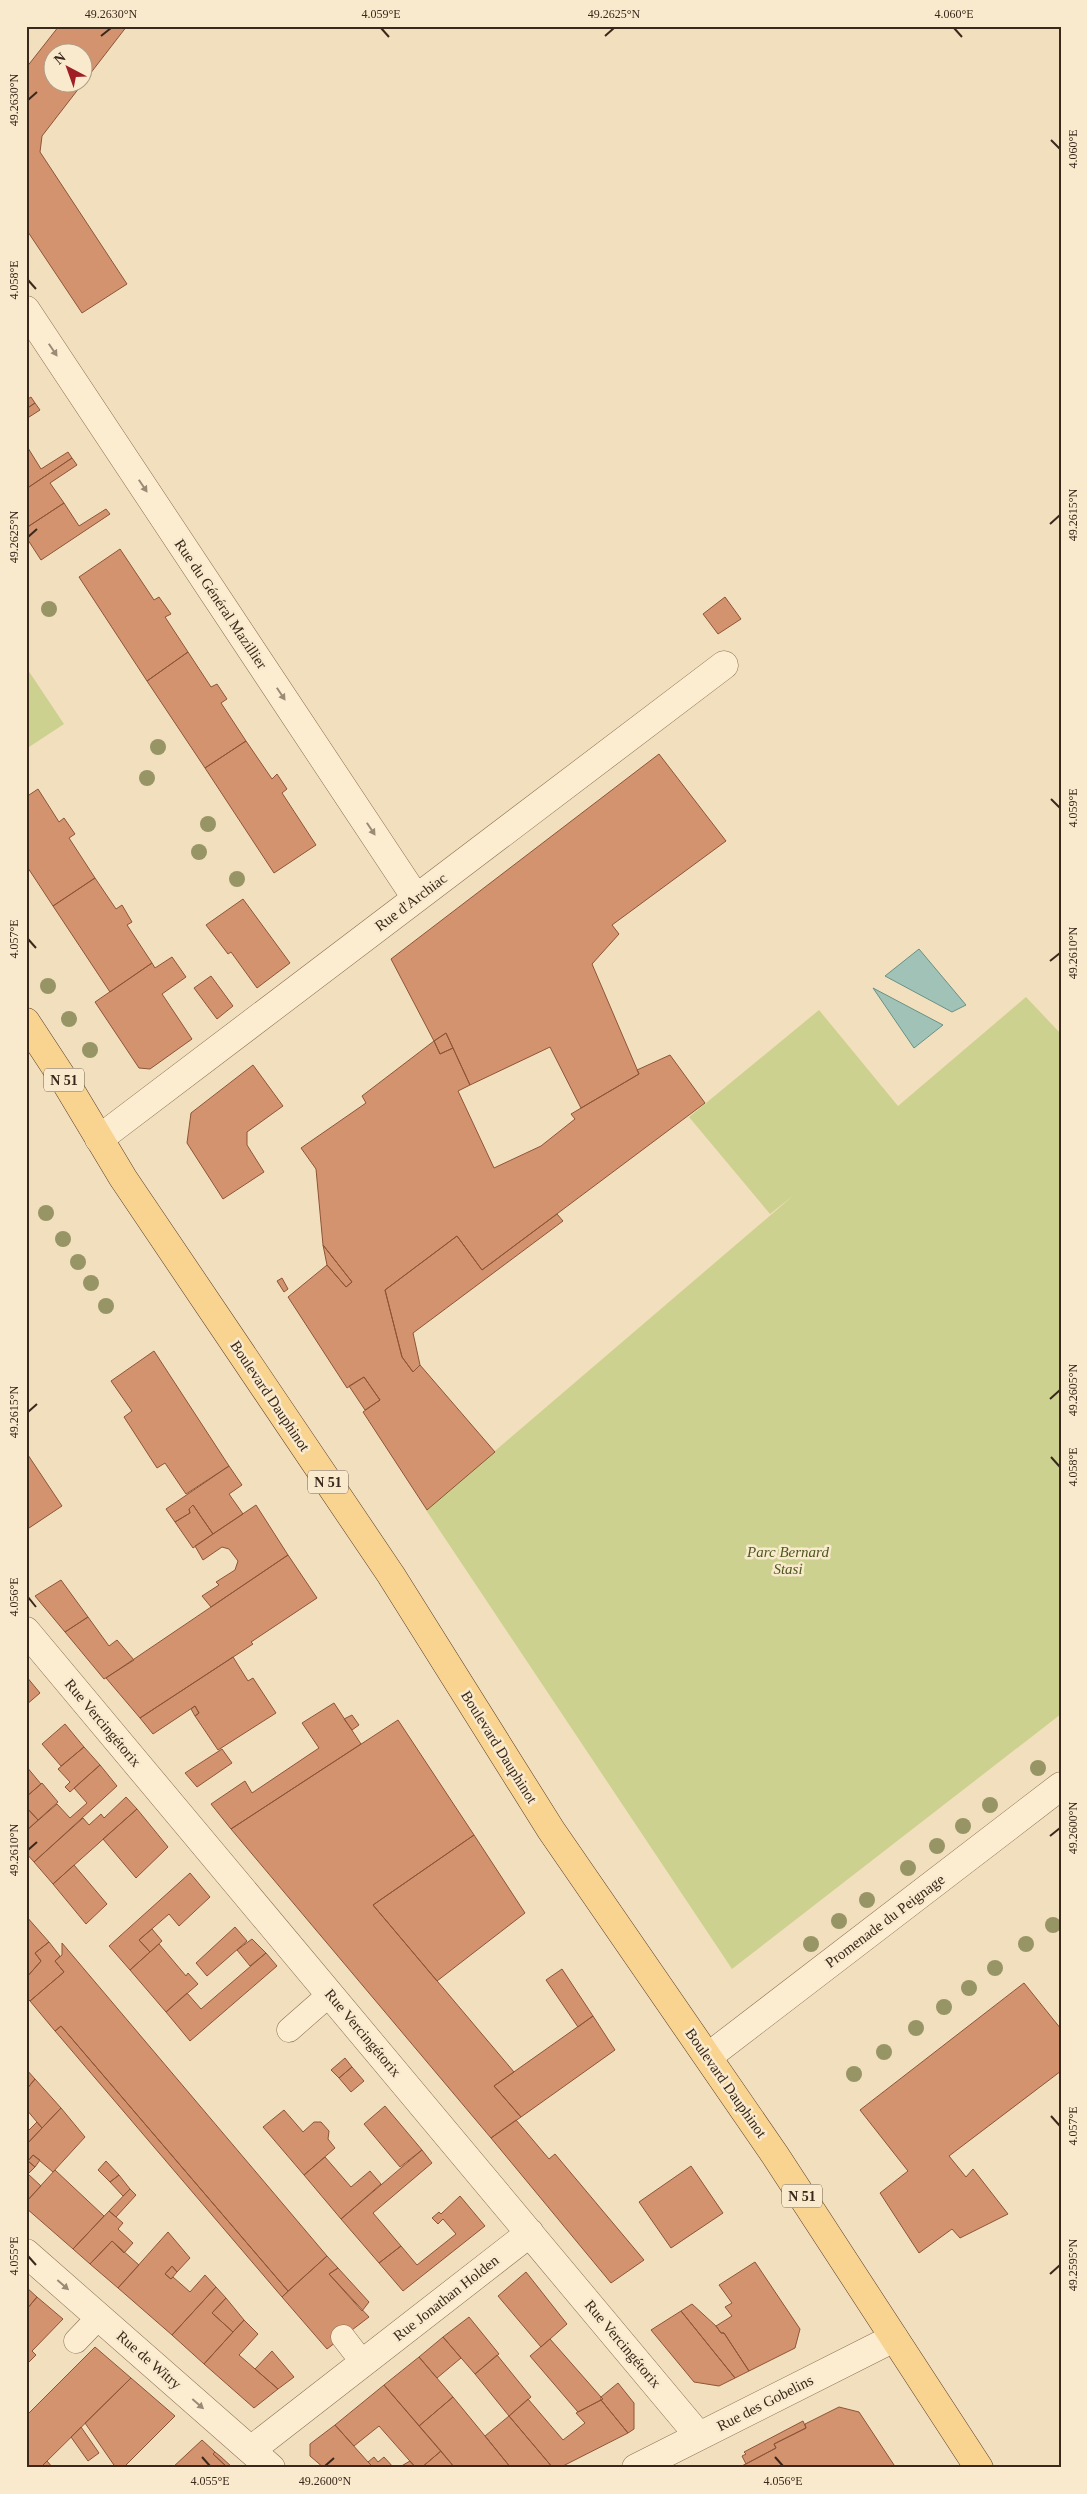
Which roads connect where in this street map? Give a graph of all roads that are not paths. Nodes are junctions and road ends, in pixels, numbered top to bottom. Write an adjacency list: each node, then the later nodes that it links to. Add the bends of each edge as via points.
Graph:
1 (26, 310): 3 (street, Rue du Général Mazillier, one-way to 3)
2 (724, 665): 3 (street, Rue d'Archiac)
3 (416, 898): 5 (street, Rue d'Archiac)
4 (26, 1022): 5 (main road, Boulevard Dauphinot / N 51)
5 (99, 1139): 10 (main road, Boulevard Dauphinot / N 51, via 391,1575 551,1830)
6 (26, 1631): 8 (street, Rue Vercingétorix)
7 (1061, 1786): 10 (street, Promenade du Peignage)
8 (330, 1994): 9 (lane); 11 (street, Rue Vercingétorix)
9 (288, 2030)
10 (708, 2056): 15 (main road, Boulevard Dauphinot / N 51)
11 (530, 2233): 17 (street, Rue Jonathan Holden); 18 (street, Rue Vercingétorix)
12 (26, 2253): 13 (street, Rue de Witry, one-way to 13)
13 (99, 2317): 16 (lane); 19 (street, Rue de Witry, one-way to 19)
14 (343, 2337): 17 (lane)
15 (894, 2338): 18 (street, Rue des Gobelins); 22 (main road, Boulevard Dauphinot / N 51)
16 (76, 2341)
17 (363, 2363): 19 (street, Rue Jonathan Holden)
18 (699, 2436): 21 (street, Rue des Gobelins)
19 (251, 2450): 20 (street, Rue de Witry)
20 (271, 2468)
21 (636, 2468)
22 (979, 2468)

